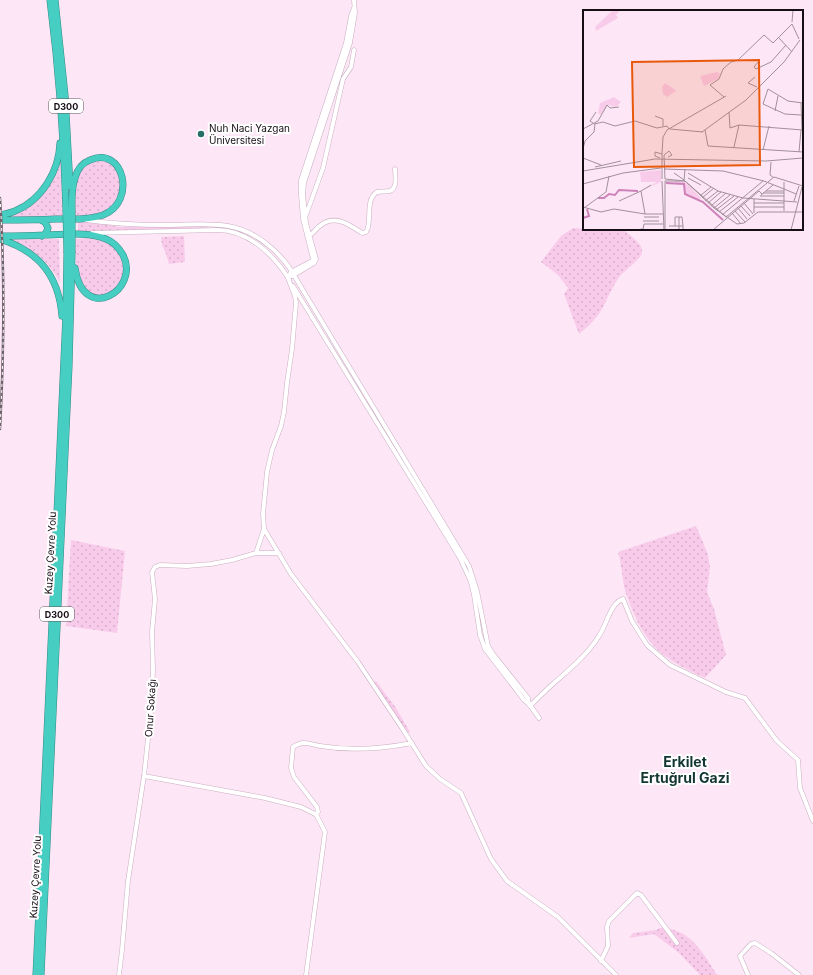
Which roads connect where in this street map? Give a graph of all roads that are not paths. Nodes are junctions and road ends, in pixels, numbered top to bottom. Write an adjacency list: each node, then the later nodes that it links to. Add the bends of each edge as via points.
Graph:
1 (50, 0): 6 (highway, D300)
2 (55, 0): 8 (highway, D300, via 65,95)
3 (354, 0): 4 (street)
4 (354, 8): 10 (street, via 350,43 305,179 303,190); 20 (street, via 346,43 301,180 303,219 313,259)
5 (354, 50): 10 (street, via 351,67 343,79 323,168)
6 (59, 85): 8 (highway, D300); 9 (highway, via 60,148 55,169 32,201 14,212)
7 (394, 169): 17 (street, via 394,188 390,191 377,192 372,197 366,232 362,233 341,221 332,220 323,223)
8 (69, 211): 11 (highway, via 74,178 83,164 95,158 114,162 123,180 120,200 104,214); 19 (highway, D300, bridge)
9 (0, 215)
10 (306, 218): 17 (street)
11 (78, 219): 13 (highway); 20 (street, via 114,224 233,226 267,244 282,258)
12 (0, 220): 13 (highway)
13 (41, 220): 16 (highway, via 48,228)
14 (80, 234): 16 (highway); 19 (highway, via 106,239 120,250 126,269 121,285 114,293 104,298 88,294 76,279); 21 (street, via 228,231 261,247 276,261)
15 (0, 236): 16 (highway)
16 (42, 236)
17 (309, 236): 20 (street, via 316,261)
18 (0, 239): 22 (highway, via 39,260 52,277 62,308)
19 (70, 253): 22 (highway, Kuzey Çevre Yolu / D300); 35 (highway, Kuzey Çevre Yolu / D300, via 68,374)
20 (292, 273): 21 (street); 26 (street, via 470,566 488,646 528,698)
21 (288, 278): 23 (street, via 296,303 292,349 284,417 267,472); 26 (street, via 460,558 471,582 480,635 485,649)
22 (63, 366): 34 (highway, Kuzey Çevre Yolu / D300)
23 (264, 530): 24 (street); 25 (street)
24 (256, 553): 25 (street, Onur Sokağı); 29 (street, Onur Sokağı, via 218,563 195,566 162,565 153,570 155,599 152,694)
25 (279, 553): 28 (street, via 296,581 358,662)
26 (530, 706): 27 (street); 31 (street, via 589,650 603,631 613,606 623,599 632,621 647,645 670,665 726,692 745,698 778,741 798,760 800,788)
27 (539, 718)
28 (412, 743): 30 (street, via 370,749 334,748 304,743 293,746 293,775 317,808); 33 (street, via 426,766 461,793 491,859 504,877 558,917)
29 (144, 776): 30 (street, via 265,798); 36 (street, Onur Sokağı, via 129,874)
30 (316, 814): 37 (street, via 325,832)
31 (813, 821)
32 (677, 943): 33 (street, via 637,893 609,921 608,946)
33 (601, 961): 38 (street)
34 (36, 975)
35 (41, 975)
36 (119, 975)
37 (306, 975)
38 (616, 975)
39 (748, 975): 40 (street, via 740,956 755,943)
40 (799, 975)

